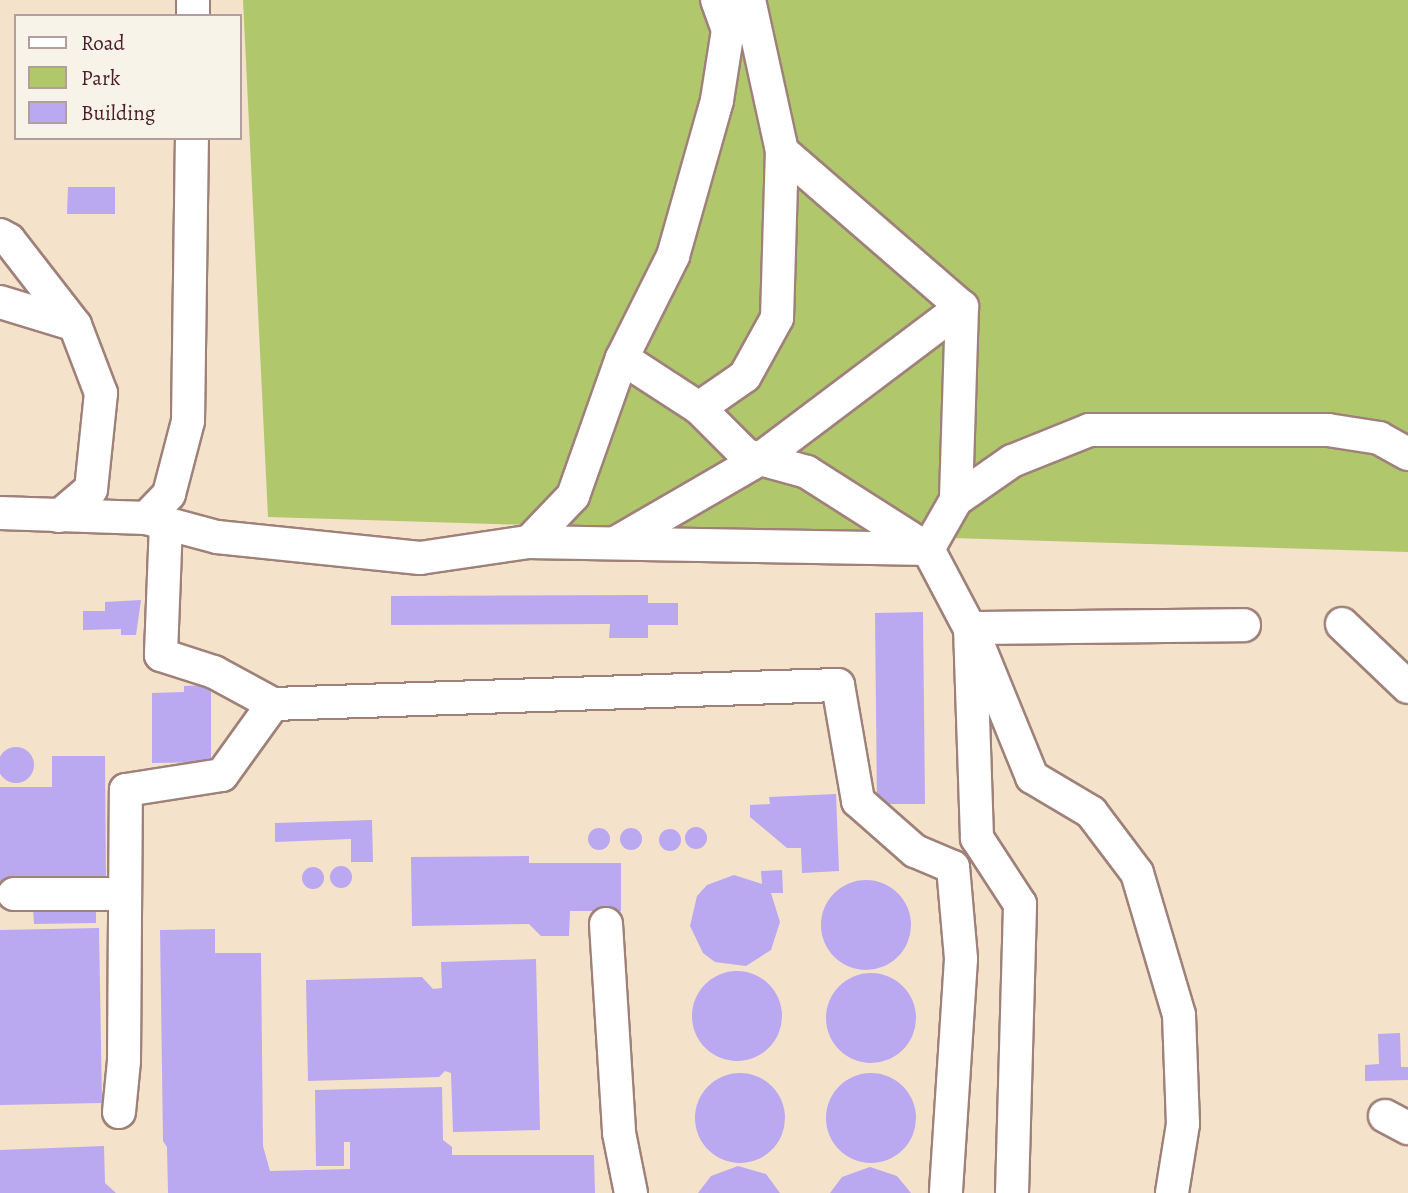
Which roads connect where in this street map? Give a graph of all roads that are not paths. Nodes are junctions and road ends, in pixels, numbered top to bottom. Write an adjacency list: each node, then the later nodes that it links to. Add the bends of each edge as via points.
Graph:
1 (718, 0): 9 (lane, via 729,30 718,100 673,256)
2 (749, 0): 4 (lane)
3 (191, 140): 16 (lane, via 188,421 169,494)
4 (782, 151): 7 (lane); 10 (lane, via 777,318 745,376)
5 (0, 235): 8 (lane, via 9,240)
6 (0, 302): 8 (lane)
7 (962, 307): 12 (lane); 13 (lane)
8 (75, 325): 15 (lane, via 101,393 91,489)
9 (622, 358): 10 (lane); 17 (lane, via 573,496)
10 (699, 408): 12 (lane, via 746,455)
11 (1408, 454): 13 (lane, via 1379,438 1328,430 1089,430 1012,461)
12 (760, 459): 18 (lane); 19 (lane, via 807,472)
13 (956, 499): 19 (lane)
14 (0, 513): 15 (lane)
15 (59, 516): 16 (lane)
16 (156, 520): 17 (lane, via 217,537 420,558); 24 (lane, via 161,655 214,672)
17 (529, 542): 18 (lane)
18 (615, 544): 19 (lane, via 845,544)
19 (928, 549): 22 (lane)
20 (1342, 624): 23 (lane)
21 (1244, 625): 22 (lane)
22 (970, 628): 31 (lane, via 977,838 1020,904); 32 (lane, via 1032,776 1091,812 1137,873 1179,1015 1183,1124)
23 (1408, 687)
24 (273, 704): 26 (lane, via 222,775 126,790); 30 (lane, via 838,685 858,801 915,851 953,867 961,959)
25 (14, 894): 26 (lane)
26 (125, 894): 28 (lane)
27 (606, 924): 29 (lane, via 619,1133)
28 (120, 1112)
29 (631, 1193)
30 (946, 1193)
31 (1012, 1193)
32 (1172, 1193)

